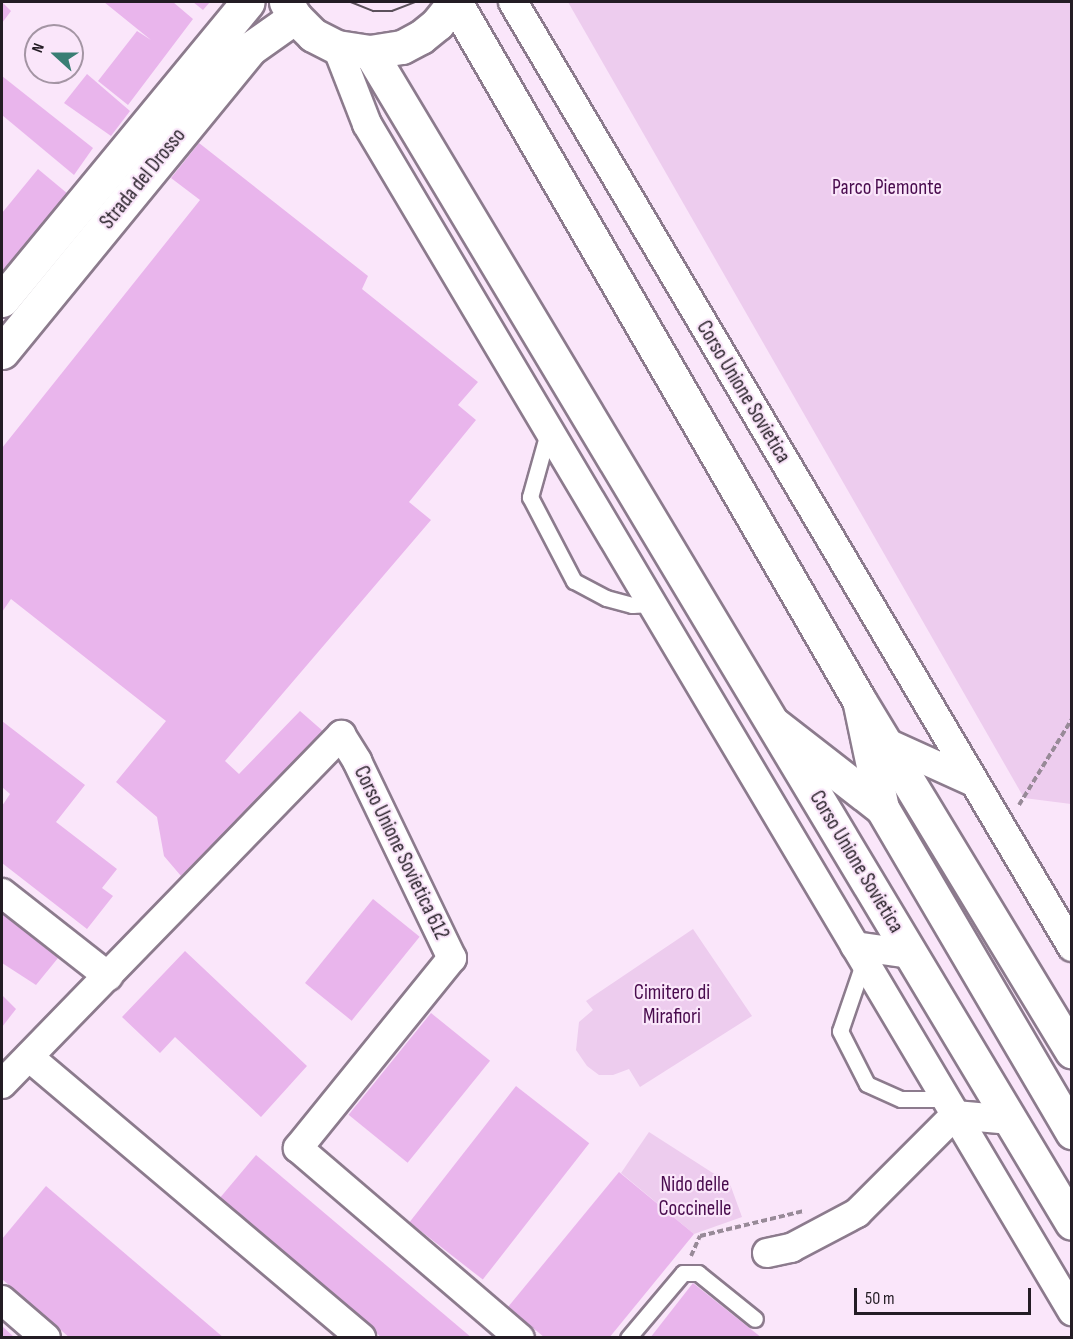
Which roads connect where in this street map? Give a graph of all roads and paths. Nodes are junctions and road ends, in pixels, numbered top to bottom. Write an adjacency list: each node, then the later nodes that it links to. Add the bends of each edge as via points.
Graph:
1 (248, 2): 7 (main road, Strada del Drosso)
2 (455, 2): 6 (main road, via 421,37 402,47); 12 (main road)
3 (513, 2): 16 (street, Corso Unione Sovietica)
4 (291, 10): 5 (main road, via 313,35); 8 (main road, Strada del Drosso, via 251,48)
5 (337, 47): 6 (main road); 10 (street, Corso Unione Sovietica, via 367,124)
6 (370, 52): 9 (main road, Corso Unione Sovietica)
7 (2, 300)
8 (2, 352)
9 (560, 369): 10 (street); 14 (main road, Corso Unione Sovietica)
10 (544, 422): 11 (street, Corso Unione Sovietica); 11 (lane, via 530,497 574,581 606,598 632,605)
11 (652, 604): 21 (street, Corso Unione Sovietica)
12 (859, 700): 15 (main road); 17 (main road)
13 (1071, 719): 18 (path)
14 (772, 723): 17 (main road); 22 (main road, Corso Unione Sovietica)
15 (885, 742): 16 (street); 24 (main road)
16 (973, 782): 18 (street, Corso Unione Sovietica)
17 (882, 808): 29 (main road)
18 (1003, 831): 20 (street, Corso Unione Sovietica)
19 (2, 893): 23 (street)
20 (1071, 947)
21 (860, 954): 22 (street, Corso Unione Sovietica); 27 (street, Corso Unione Sovietica); 27 (lane, via 840,1031 867,1084 901,1099)
22 (911, 954): 28 (main road, Corso Unione Sovietica)
23 (108, 976): 25 (street, Corso Unione Sovietica 612); 39 (street, Corso Unione Sovietica 612, via 341,735 452,958 298,1148)
24 (1071, 1052)
25 (28, 1057): 26 (street, Corso Unione Sovietica 612); 38 (street)
26 (3, 1080)
27 (950, 1107): 28 (street); 32 (street, via 857,1213 791,1248); 35 (street, Corso Unione Sovietica)
28 (1011, 1120): 31 (main road, Corso Unione Sovietica)
29 (1071, 1132)
30 (748, 1222): 33 (path, via 700,1236)
31 (1071, 1223)
32 (767, 1253)
33 (683, 1273): 36 (lane, via 698,1273); 40 (lane)
34 (2, 1300): 37 (street)
35 (1071, 1311)
36 (755, 1319)
37 (46, 1338)
38 (361, 1338)
39 (520, 1338)
40 (628, 1338)

